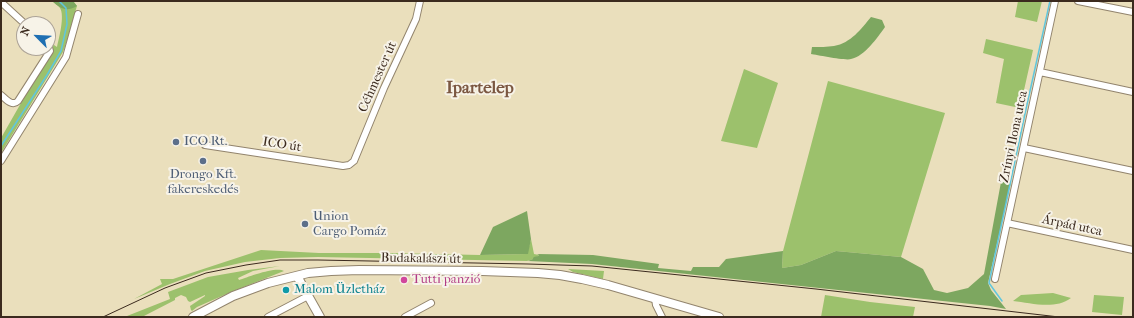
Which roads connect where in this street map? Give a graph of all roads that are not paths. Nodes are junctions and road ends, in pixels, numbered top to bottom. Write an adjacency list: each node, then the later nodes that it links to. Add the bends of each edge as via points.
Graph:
1 (420, 1): 15 (street, Céhmester út, via 416,20)
2 (1056, 1): 9 (street, Zrínyi Ilona utca)
3 (1078, 1): 5 (street)
4 (1, 2): 7 (street)
5 (1133, 12)
6 (78, 14): 14 (street, via 66,57)
7 (17, 16)
8 (47, 56): 11 (street, via 16,104)
9 (1040, 72): 10 (street); 13 (street, Zrínyi Ilona utca)
10 (1133, 92)
11 (1, 95)
12 (205, 145): 15 (street, ICO út, via 343,166)
13 (1024, 148): 16 (street); 17 (street, Zrínyi Ilona utca)
14 (1, 161)
15 (354, 161)
16 (1133, 171)
17 (1007, 223): 18 (street, Árpád utca); 20 (street, Zrínyi Ilona utca)
18 (1133, 250)
19 (297, 276): 21 (main road); 22 (main road, Budakalászi út, via 359,270 538,273 582,279); 24 (main road, Budakalászi út, via 238,294)
20 (995, 279)
21 (308, 296): 25 (street); 26 (main road)
22 (655, 299): 28 (street); 29 (main road, Budakalászi út)
23 (431, 303): 27 (street)
24 (193, 317)
25 (268, 317)
26 (320, 317)
27 (405, 317)
28 (662, 317)
29 (719, 317)

